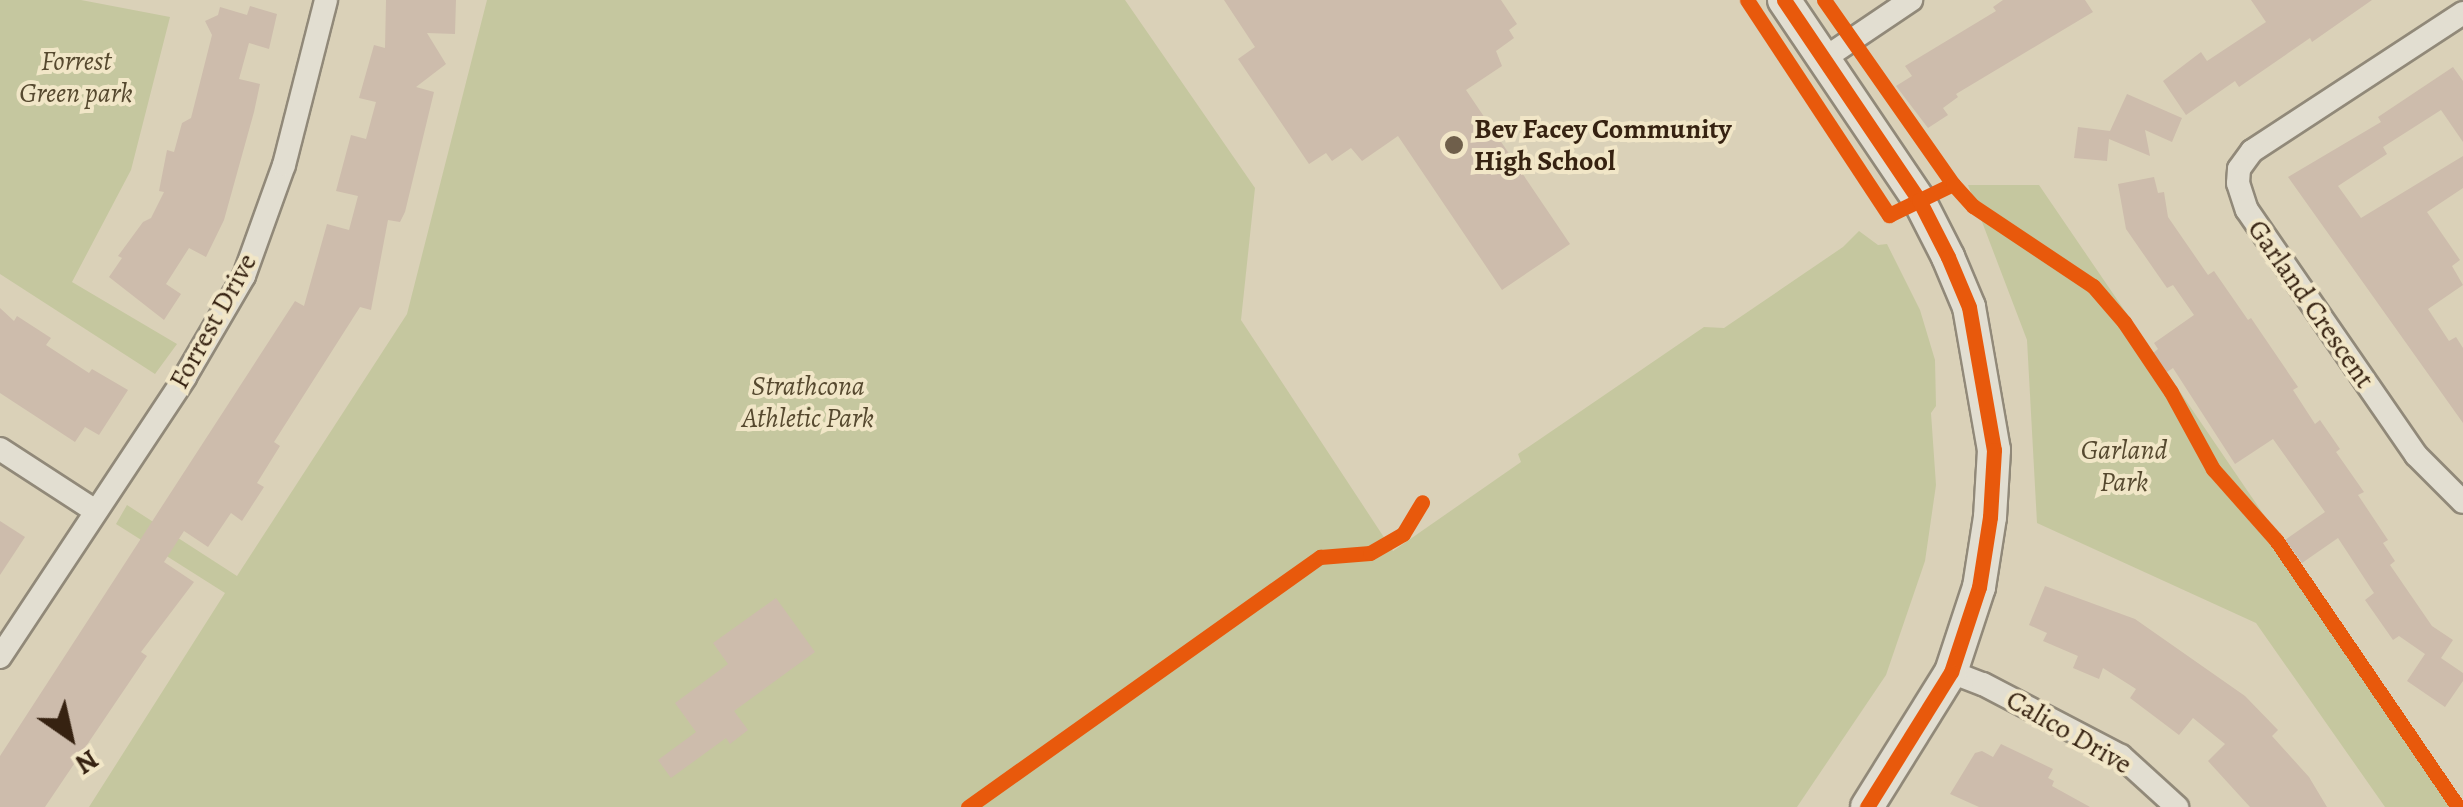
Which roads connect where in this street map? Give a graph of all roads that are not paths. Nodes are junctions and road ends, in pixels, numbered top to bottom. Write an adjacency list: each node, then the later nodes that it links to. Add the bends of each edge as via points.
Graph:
1 (326, 0): 8 (street, Forrest Drive, via 284,165 244,276)
2 (1784, 0): 5 (street)
3 (1911, 0): 5 (street)
4 (2463, 13): 7 (street, Garland Crescent, via 2252,151 2238,184 2247,210 2416,455)
5 (1825, 58): 10 (street, via 1919,200 1948,257 1969,307 1984,374 1994,450 1990,517 1979,587)
6 (0, 449): 8 (street)
7 (2463, 502)
8 (94, 510): 9 (street, Forrest Drive)
9 (0, 657)
10 (1951, 672): 11 (street); 12 (street, Calico Drive, via 2122,756)
11 (1867, 807)
12 (2178, 807)

